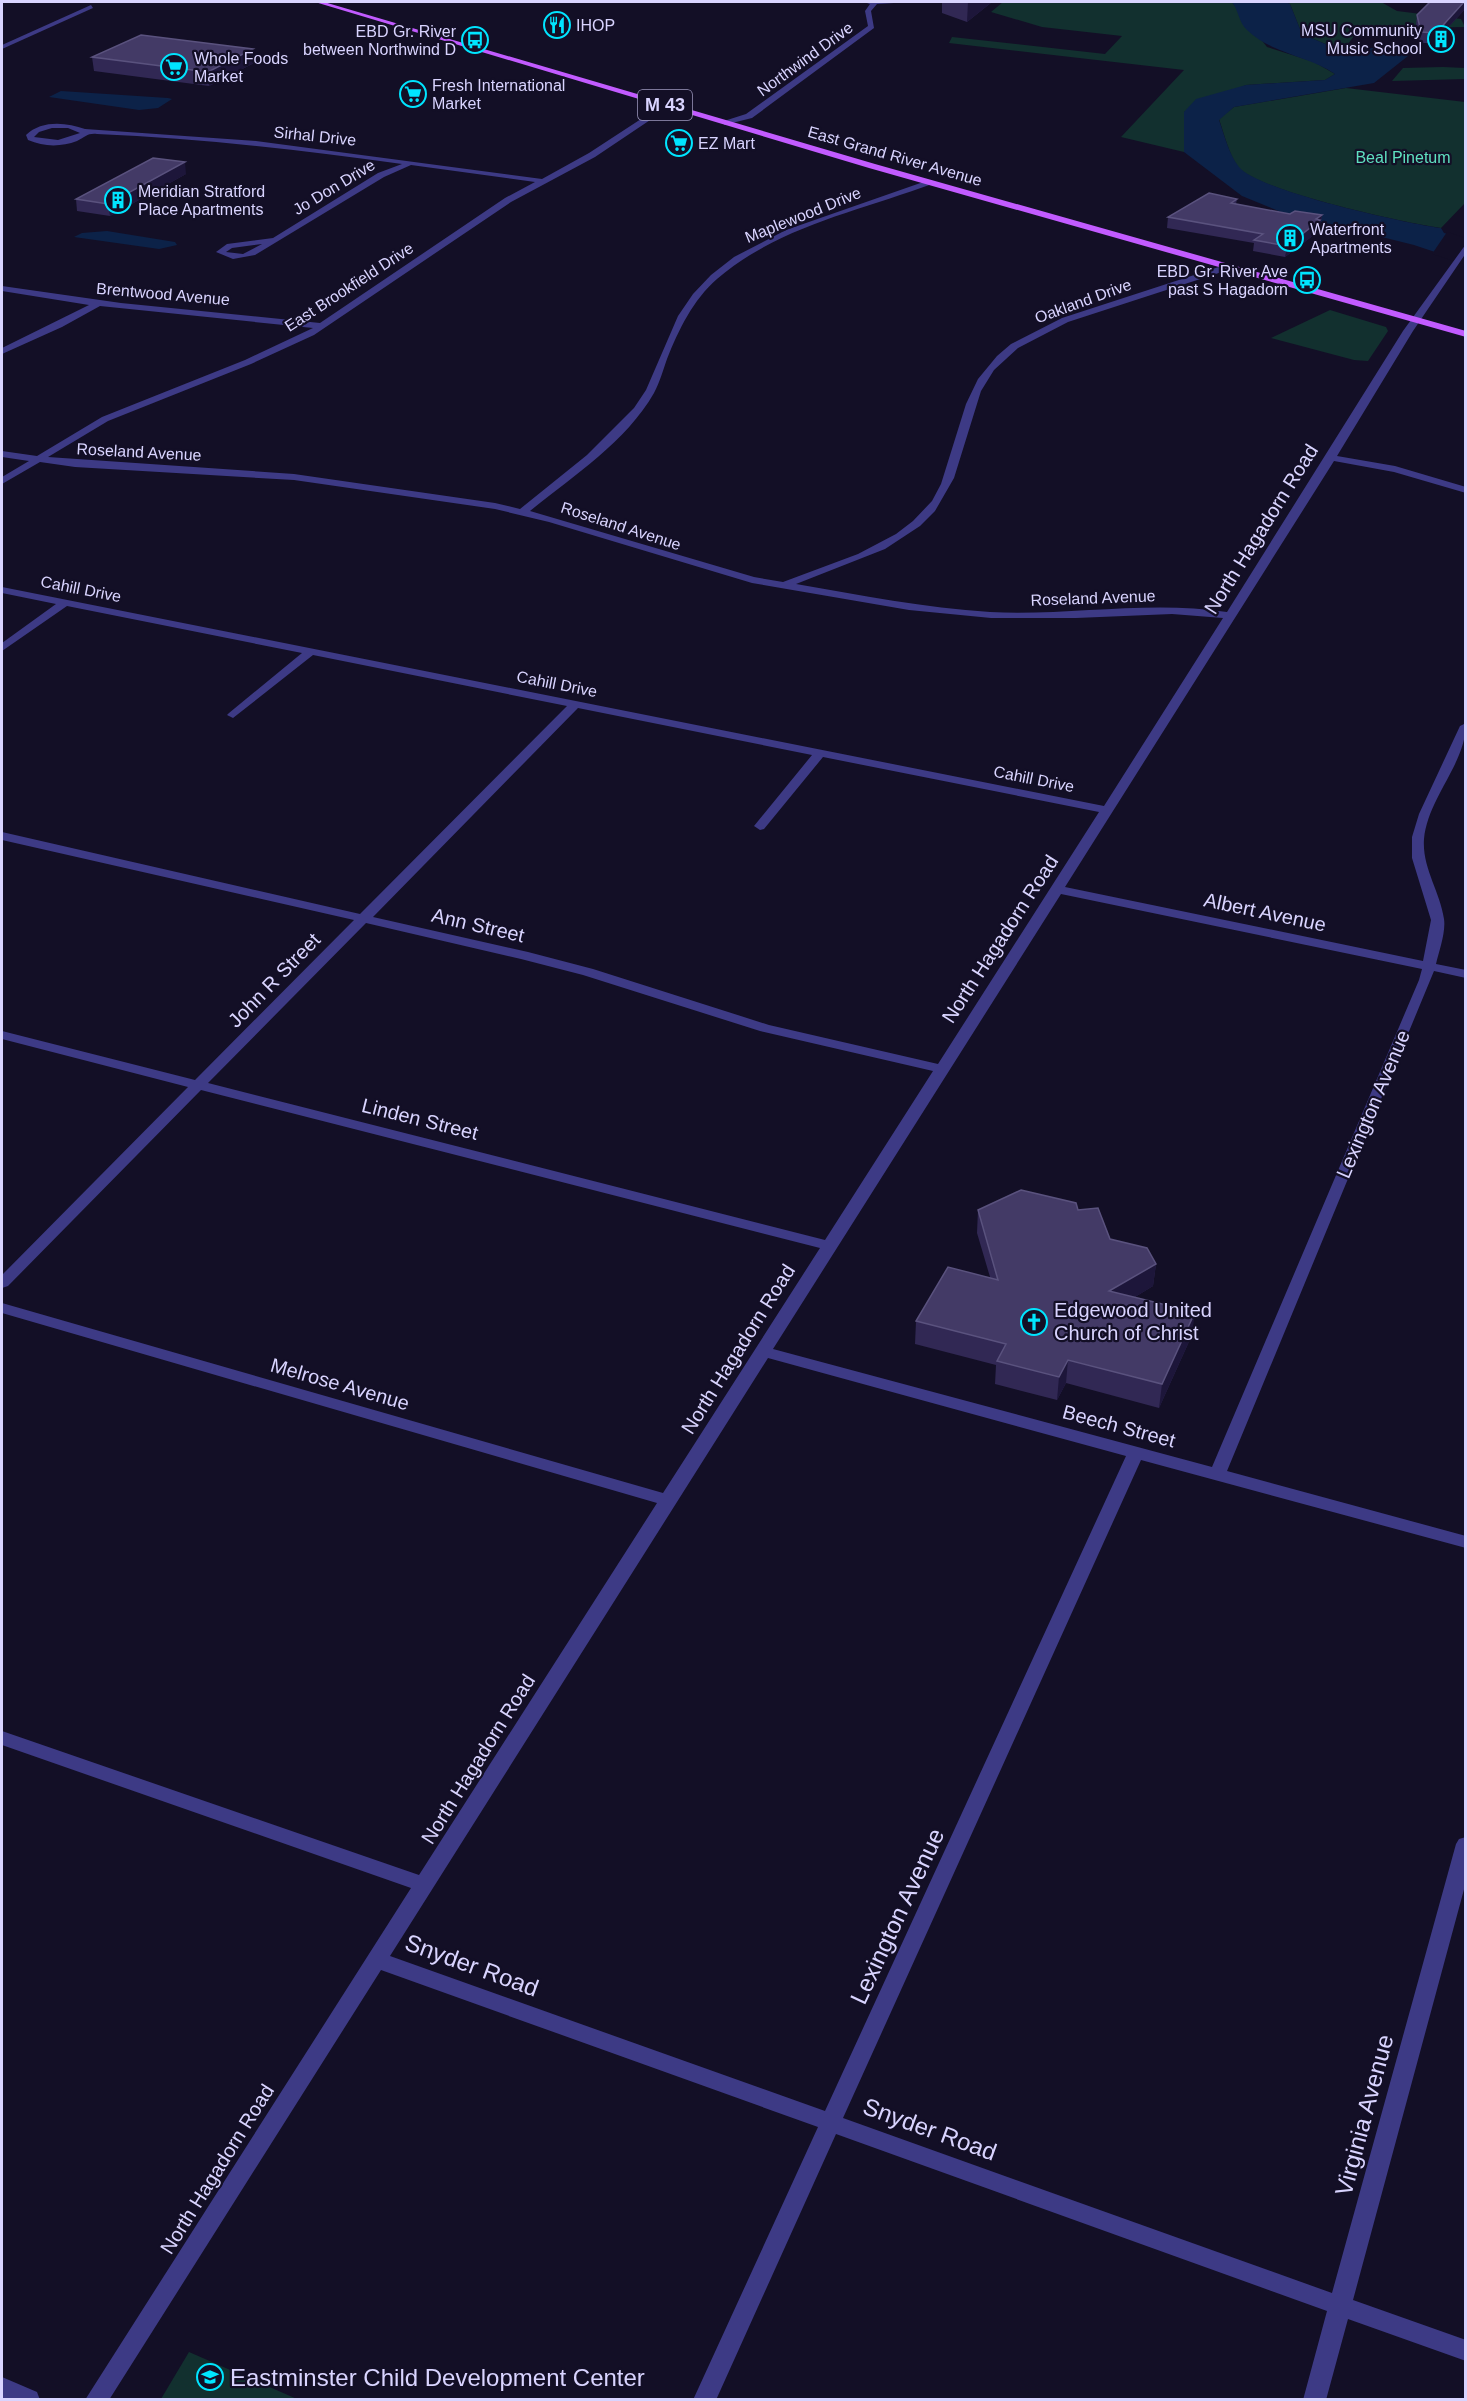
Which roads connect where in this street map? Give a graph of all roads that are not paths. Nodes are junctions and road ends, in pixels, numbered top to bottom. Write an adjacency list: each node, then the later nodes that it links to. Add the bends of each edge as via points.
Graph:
1 (318, 2): 9 (main road, East Grand River Avenue / M 43)
2 (867, 2): 3 (street, Northwind Drive)
3 (875, 2): 4 (street, Northwind Drive); 10 (street, Northwind Drive, via 868,10 872,27 749,116)
4 (908, 2)
5 (92, 7): 7 (street)
6 (2, 37): 7 (street)
7 (15, 41): 8 (street)
8 (2, 47)
9 (667, 106): 10 (main road, East Grand River Avenue / M 43); 13 (street, East Brookfield Drive, via 592,155)
10 (727, 123): 14 (main road, East Grand River Avenue / M 43)
11 (84, 131): 11 (street, Sirhal Drive, via 61,126 36,130 30,135 35,140 58,142 75,139); 12 (street, Sirhal Drive)
12 (411, 163): 13 (street, Sirhal Drive); 15 (street, Jo Don Drive, via 381,175)
13 (542, 181): 21 (street, East Brookfield Drive)
14 (929, 182): 17 (main road, East Grand River Avenue / M 43); 29 (street, Maplewood Drive, via 780,237 731,263 696,294 683,312 650,393 638,409 617,432)
15 (275, 240): 15 (street, Jo Don Drive, via 248,255 229,257 220,252 230,246)
16 (1466, 246): 20 (street, North Hagadorn Road)
17 (1228, 267): 20 (main road, East Grand River Avenue / M 43); 30 (street, Oakland Drive, via 1083,314 1016,346 990,368 976,391 946,488 930,510 878,547)
18 (2, 288): 19 (street, Brentwood Avenue)
19 (98, 304): 21 (street, Brentwood Avenue); 23 (street)
20 (1415, 320): 22 (main road, East Grand River Avenue / M 43); 25 (street, North Hagadorn Road)
21 (322, 326): 26 (street, East Brookfield Drive, via 257,359 112,415)
22 (1466, 334)
23 (2, 351)
24 (2, 454): 26 (street, Roseland Avenue)
25 (1331, 458): 28 (street, via 1395,469); 33 (street, North Hagadorn Road)
26 (35, 459): 27 (street, East Brookfield Drive); 29 (street, Roseland Avenue, via 294,477)
27 (2, 481)
28 (1466, 490)
29 (523, 512): 30 (street, Roseland Avenue, via 698,566)
30 (782, 586): 33 (street, Roseland Avenue, via 909,607 991,615 1172,611)
31 (2, 590): 32 (street, Cahill Drive)
32 (64, 603): 34 (street); 35 (street, Cahill Drive)
33 (1230, 616): 40 (street, North Hagadorn Road)
34 (2, 648)
35 (311, 651): 36 (street, Cahill Drive); 37 (street)
36 (575, 705): 39 (street, Cahill Drive); 44 (street, John R Street)
37 (233, 715)
38 (1466, 726): 45 (street, Lexington Avenue, via 1418,837 1418,858 1438,920)
39 (820, 753): 40 (street, Cahill Drive); 41 (street)
40 (1107, 810): 43 (street, North Hagadorn Road)
41 (760, 826)
42 (2, 836): 44 (street, Ann Street)
43 (1057, 889): 45 (street, Albert Avenue); 48 (street, North Hagadorn Road)
44 (362, 918): 48 (street, Ann Street, via 588,972 765,1028); 49 (street, John R Street)
45 (1430, 967): 46 (street, Albert Avenue); 55 (street, Lexington Avenue)
46 (1466, 974)
47 (2, 1035): 49 (street, Linden Street)
48 (941, 1069): 50 (street, North Hagadorn Road)
49 (198, 1085): 50 (street, Linden Street); 51 (street, John R Street)
50 (829, 1246): 53 (street, North Hagadorn Road)
51 (2, 1283)
52 (2, 1308): 56 (street, Melrose Avenue)
53 (762, 1351): 54 (street, Beech Street); 56 (street, North Hagadorn Road)
54 (1136, 1453): 55 (street, Beech Street); 62 (street, Lexington Avenue)
55 (1217, 1474): 57 (street, Beech Street)
56 (667, 1500): 60 (street, North Hagadorn Road)
57 (1466, 1542)
58 (2, 1738): 60 (street)
59 (1466, 1844): 63 (street, Virginia Avenue)
60 (423, 1884): 61 (street, North Hagadorn Road)
61 (375, 1959): 62 (street, Snyder Road); 67 (street, North Hagadorn Road)
62 (830, 2122): 63 (street, Snyder Road); 68 (street, Lexington Avenue)
63 (1340, 2306): 64 (street, Snyder Road); 69 (street, Virginia Avenue)
64 (1466, 2351)
65 (2, 2388): 66 (street)
66 (28, 2400)
67 (96, 2400)
68 (704, 2400)
69 (1314, 2400)

